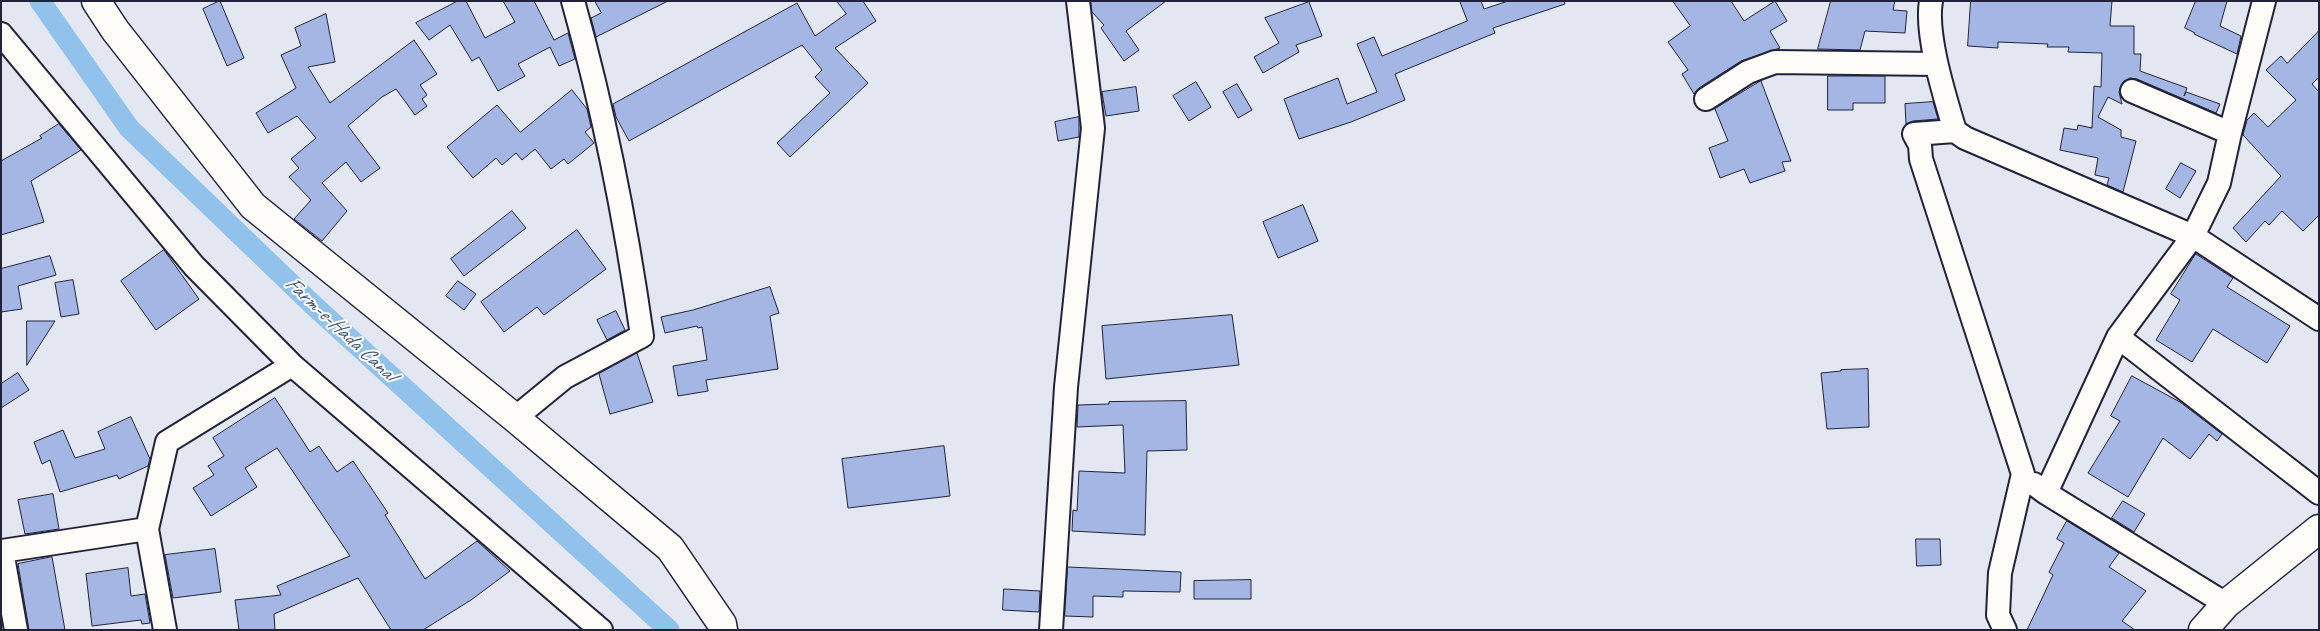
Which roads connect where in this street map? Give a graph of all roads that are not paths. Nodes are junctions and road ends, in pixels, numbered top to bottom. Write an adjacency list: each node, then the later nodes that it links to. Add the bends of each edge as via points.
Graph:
1 (96, 1): 16 (street, via 115,30 253,206)
2 (573, 1): 16 (street, via 596,84 630,253 642,336 565,377)
3 (1078, 1): 28 (street, via 1093,128 1066,387)
4 (1931, 1): 7 (street, via 1929,11)
5 (2264, 1): 11 (street)
6 (1, 34): 15 (street, via 194,266)
7 (1936, 64): 9 (street, via 1775,62 1748,72); 10 (street)
8 (2132, 91): 11 (street)
9 (1706, 99)
10 (1954, 132): 12 (street); 17 (street, via 1914,134)
11 (2230, 134): 12 (street, via 2220,183)
12 (2194, 236): 13 (street); 14 (street)
13 (2319, 319)
14 (2118, 336): 18 (street); 19 (street)
15 (292, 364): 20 (street, via 168,442); 26 (street)
16 (515, 418): 27 (street, via 670,548)
17 (2023, 474): 19 (street); 29 (street, via 2000,573 1998,615)
18 (2319, 493)
19 (2046, 494): 23 (street)
20 (147, 529): 22 (street); 25 (street)
21 (2319, 529): 23 (street)
22 (2, 550): 24 (street)
23 (2226, 604): 30 (street)
24 (16, 630)
25 (165, 630)
26 (601, 630)
27 (723, 630)
28 (1051, 630)
29 (2005, 630)
30 (2203, 630)

